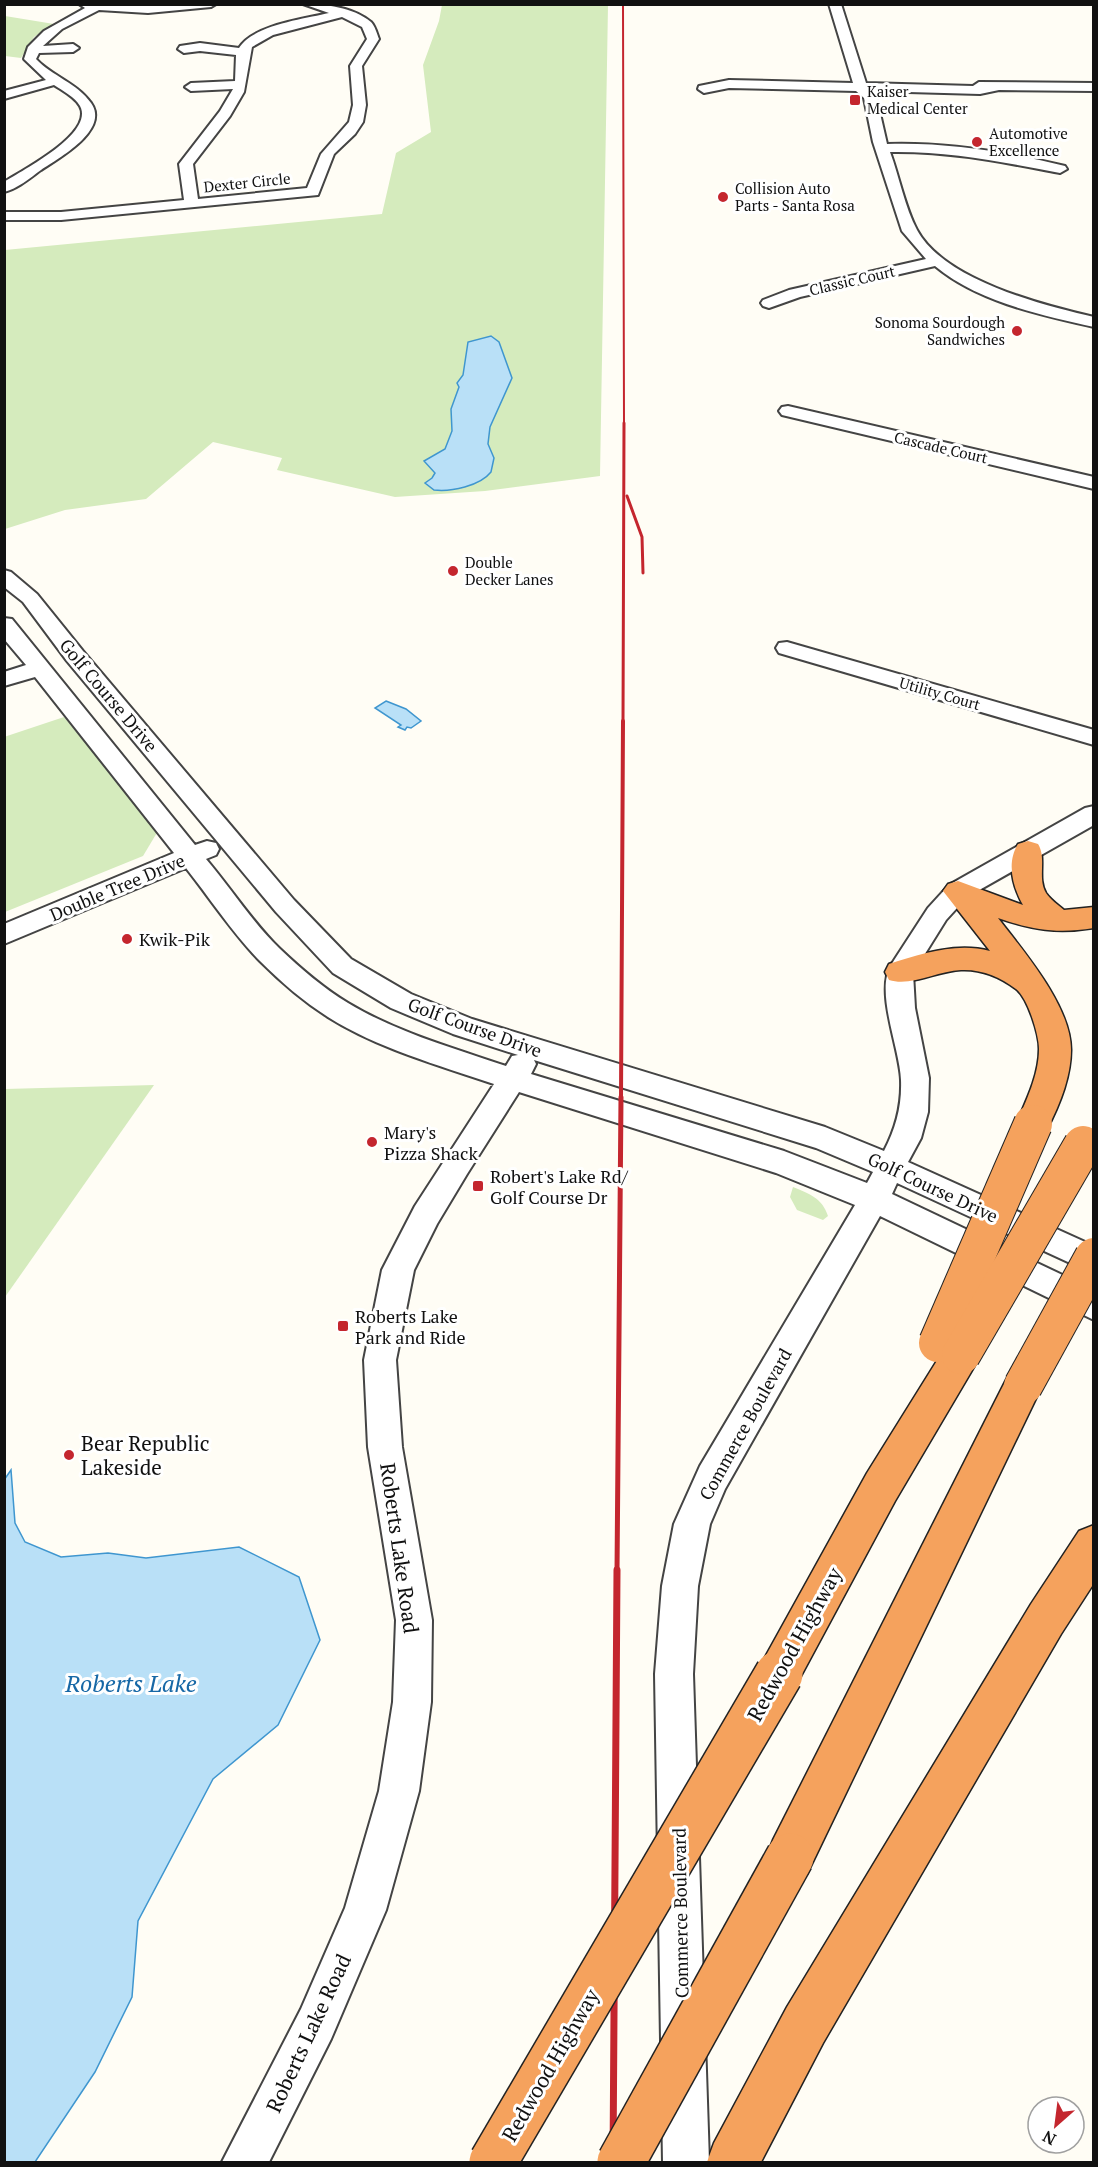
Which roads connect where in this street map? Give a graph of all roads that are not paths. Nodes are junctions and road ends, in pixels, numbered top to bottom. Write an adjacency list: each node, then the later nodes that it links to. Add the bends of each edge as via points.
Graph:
1 (211, 4): 4 (street, via 163,10)
2 (308, 4): 6 (street, Dexter Circle)
3 (835, 4): 13 (street)
4 (91, 5): 9 (street, via 50,32)
5 (360, 8): 6 (street)
6 (343, 13): 10 (street, via 263,34 249,42); 21 (street, Dexter Circle, via 367,25 373,39 355,69 359,115 352,131 332,147 323,161 313,192)
7 (73, 48): 9 (street)
8 (184, 49): 10 (street)
9 (32, 50): 11 (street, via 30,59 37,69)
10 (243, 52): 12 (street)
11 (55, 81): 17 (street); 20 (street, via 78,95 87,106 88,123 72,142)
12 (241, 85): 14 (street); 21 (street, via 236,98 186,164)
13 (869, 86): 15 (street, via 981,90); 16 (street, via 729,84); 18 (street)
14 (191, 87)
15 (1094, 87)
16 (704, 89)
17 (4, 95)
18 (882, 148): 19 (street, via 962,150); 23 (street, via 910,231)
19 (1060, 169)
20 (4, 188)
21 (192, 204): 22 (street, Dexter Circle, via 61,216)
22 (4, 216)
23 (937, 261): 24 (street, Classic Court, via 795,293); 25 (street, via 1004,296)
24 (770, 303)
25 (1094, 322)
26 (788, 411): 27 (street, Cascade Court)
27 (1094, 483)
28 (4, 576): 35 (street, Golf Course Drive, via 30,598)
29 (4, 624): 31 (street, Golf Course Drive)
30 (787, 648): 33 (street, Utility Court)
31 (40, 668): 32 (street); 37 (street, Golf Course Drive)
32 (4, 679)
33 (1094, 738)
34 (1094, 814): 36 (street)
35 (229, 839): 37 (street, Double Tree Drive); 44 (street, Golf Course Drive, via 342,966 401,1001 463,1027)
36 (1028, 851): 38 (street); 40 (highway, via 1028,890)
37 (190, 856): 41 (street, Double Tree Drive); 44 (street, Golf Course Drive, via 268,953 338,1010 441,1055)
38 (958, 891): 40 (highway, via 997,908); 42 (street, via 937,914); 43 (highway)
39 (1094, 917): 40 (highway)
40 (1059, 922)
41 (4, 935)
42 (900, 972): 43 (highway, via 949,959 970,958 998,965); 46 (street, Commerce Boulevard, via 901,1008 915,1078 914,1112 906,1138)
43 (1027, 982): 49 (highway, bridge, via 1048,1017 1055,1048 1050,1081)
44 (523, 1063): 46 (street, Golf Course Drive, via 619,1113 784,1163); 51 (street, Roberts Lake Road, via 456,1165 398,1270 380,1360 385,1448 414,1620 412,1702 399,1791 365,1910 316,2024)
45 (1088, 1135): 49 (highway, Redwood Highway, bridge)
46 (883, 1183): 47 (street, Golf Course Drive); 48 (street, Golf Course Drive); 54 (street, Commerce Boulevard, via 712,1478 692,1524 680,1586 674,1674)
47 (1094, 1259): 53 (highway, bridge, via 1023,1386 790,1857)
48 (1094, 1306)
49 (950, 1349): 52 (highway, Redwood Highway, bridge, via 881,1487 779,1674)
50 (1094, 1545): 55 (highway, via 805,2025)
51 (245, 2163)
52 (493, 2163)
53 (621, 2163)
54 (686, 2163)
55 (733, 2163)

